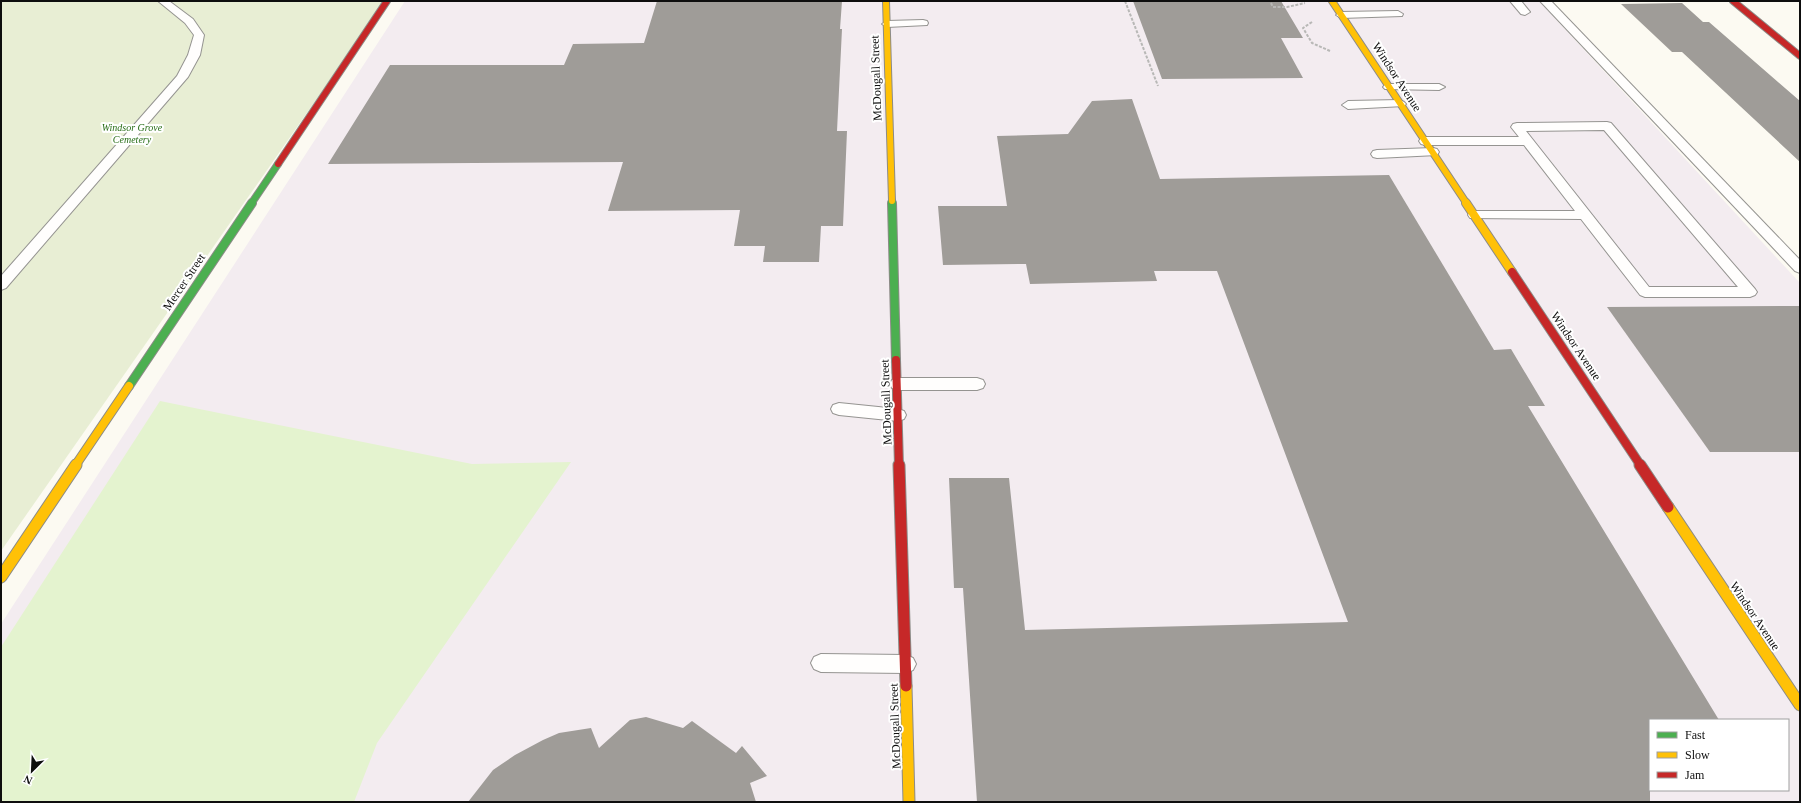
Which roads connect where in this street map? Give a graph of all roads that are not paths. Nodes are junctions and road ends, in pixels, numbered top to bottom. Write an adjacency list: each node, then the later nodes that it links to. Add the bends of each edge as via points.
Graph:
1 (163, 1): 25 (lane, via 189,21 199,35 194,55 182,77)
2 (387, 1): 31 (street, Mercer Street)
3 (886, 1): 12 (street, McDougall Street)
4 (1332, 1): 10 (street, Windsor Avenue)
5 (1515, 1): 8 (lane)
6 (1545, 1): 24 (lane)
7 (1733, 1): 13 (street)
8 (1525, 12)
9 (1398, 14): 10 (lane)
10 (1341, 15): 14 (street, Windsor Avenue)
11 (923, 23): 12 (lane)
12 (887, 24): 27 (street, McDougall Street)
13 (1800, 56)
14 (1389, 87): 15 (lane); 16 (street, Windsor Avenue)
15 (1439, 87)
16 (1400, 104): 17 (lane); 18 (street, Windsor Avenue)
17 (1348, 105)
18 (1425, 141): 19 (lane); 20 (street, Windsor Avenue)
19 (1529, 141): 23 (lane); 23 (lane, via 1517,127 1607,126 1750,292 1645,292)
20 (1433, 152): 21 (lane); 22 (street, Windsor Avenue)
21 (1377, 154)
22 (1475, 215): 23 (lane); 34 (street, Windsor Avenue)
23 (1586, 215)
24 (1800, 268)
25 (7, 271): 26 (lane)
26 (1, 285)
27 (898, 384): 28 (lane); 30 (street, McDougall Street)
28 (977, 384)
29 (839, 409): 30 (lane)
30 (898, 415): 33 (street, McDougall Street)
31 (1, 577)
32 (821, 663): 33 (lane)
33 (906, 664): 35 (street, McDougall Street)
34 (1800, 705)
35 (909, 802)

